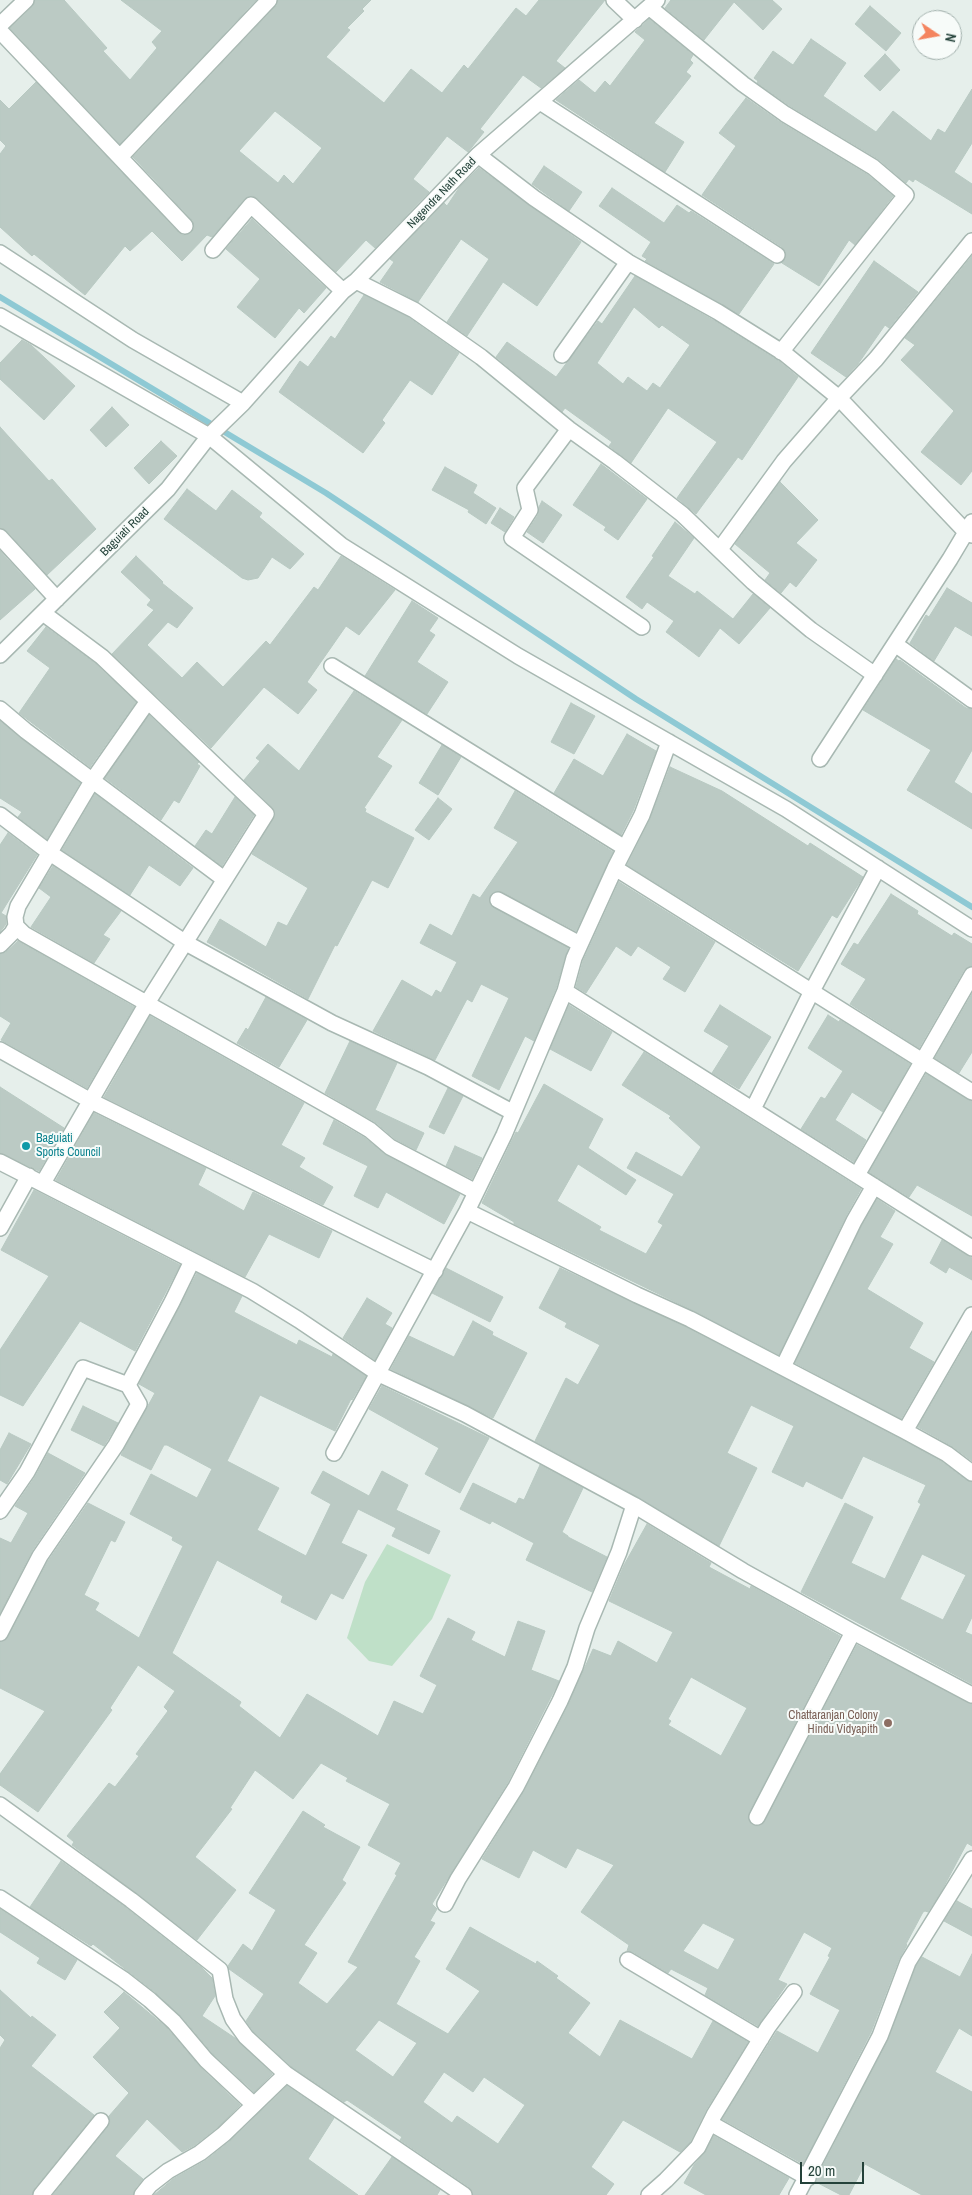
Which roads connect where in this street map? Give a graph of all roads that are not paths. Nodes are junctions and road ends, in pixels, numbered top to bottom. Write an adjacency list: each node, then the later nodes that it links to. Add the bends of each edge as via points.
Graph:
1 (26, 0): 6 (street)
2 (269, 0): 10 (street)
3 (614, 0): 5 (street)
4 (653, 4): 5 (street, Nagendra Nath Road); 20 (street, via 744,84 785,114 873,166 906,195)
5 (635, 20): 8 (street, Nagendra Nath Road)
6 (0, 25)
7 (0, 31): 10 (street)
8 (540, 102): 9 (street, Nagendra Nath Road); 15 (street)
9 (478, 155): 16 (street); 17 (street, Nagendra Nath Road)
10 (120, 157): 11 (street)
11 (186, 226)
12 (972, 241): 22 (street, via 876,360)
13 (213, 250): 18 (street, via 251,205)
14 (0, 253): 23 (street, via 133,340)
15 (777, 255)
16 (628, 262): 20 (street, via 718,312); 21 (street)
17 (356, 281): 18 (street, Nagendra Nath Road); 24 (street, via 414,310 481,357)
18 (343, 291): 23 (street, Nagendra Nath Road)
19 (3, 322): 25 (street)
20 (781, 352): 22 (street)
21 (562, 355)
22 (839, 398): 26 (street); 28 (street, via 784,462)
23 (243, 403): 25 (street, Baguiati Road)
24 (569, 429): 28 (street, via 682,514); 31 (street, via 525,488 530,510 512,538)
25 (209, 436): 29 (street, Baguiati Road, via 168,489); 39 (street, via 342,546 518,656)
26 (970, 529): 32 (street)
27 (0, 537): 29 (street)
28 (720, 549): 35 (street, via 753,582 811,630)
29 (57, 599): 30 (street, Baguiati Road)
30 (43, 613): 33 (street, Baguiati Road); 37 (street, via 102,657)
31 (642, 627)
32 (895, 644): 35 (street); 36 (street)
33 (0, 655)
34 (332, 666): 43 (street)
35 (875, 675): 40 (street)
36 (972, 700)
37 (148, 701): 41 (street); 47 (street, via 266,814)
38 (0, 709): 41 (street)
39 (669, 742): 43 (street, via 642,815); 46 (street, via 786,808)
40 (820, 759)
41 (92, 781): 44 (street); 47 (street)
42 (0, 815): 44 (street)
43 (625, 848): 45 (street)
44 (50, 853): 49 (street, via 18,906); 51 (street)
45 (615, 868): 52 (street); 55 (street)
46 (878, 868): 50 (street); 55 (street)
47 (224, 879): 51 (street)
48 (498, 900): 52 (street)
49 (16, 926): 53 (street); 57 (street, via 24,934)
50 (972, 928)
51 (186, 944): 57 (street); 63 (street, via 332,1023 428,1066)
52 (580, 944): 56 (street)
53 (0, 945)
54 (972, 975): 59 (street)
55 (812, 990): 59 (street); 62 (street)
56 (565, 991): 62 (street); 63 (street)
57 (147, 1003): 61 (street); 68 (street, via 370,1130 390,1147)
58 (0, 1050): 61 (street)
59 (922, 1062): 60 (street); 65 (street)
60 (972, 1092)
61 (91, 1101): 66 (street); 73 (street)
62 (753, 1109): 65 (street)
63 (512, 1112): 68 (street)
64 (0, 1162): 66 (street)
65 (857, 1175): 67 (street)
66 (36, 1180): 70 (street); 72 (street)
67 (874, 1186): 71 (street); 75 (street)
68 (476, 1192): 69 (street)
69 (467, 1211): 73 (street); 75 (street)
70 (0, 1228)
71 (972, 1248)
72 (192, 1261): 76 (street, via 252,1291); 77 (street)
73 (435, 1270): 76 (street)
74 (972, 1315): 78 (street)
75 (783, 1367): 78 (street)
76 (379, 1374): 79 (street); 81 (street, via 465,1414)
77 (128, 1385): 82 (street, via 83,1368 27,1472); 84 (street, via 140,1404 40,1556)
78 (905, 1431): 80 (street, via 947,1454)
79 (334, 1453)
80 (972, 1473)
81 (634, 1505): 83 (street); 90 (street, via 560,1700 516,1787)
82 (0, 1511)
83 (853, 1632): 85 (street); 87 (street)
84 (0, 1633)
85 (972, 1694)
86 (0, 1805): 94 (street, via 131,1900 220,1970 233,2020 246,2037)
87 (758, 1816)
88 (972, 1859): 98 (street, via 908,1962 880,2036)
89 (0, 1898): 95 (street, via 150,2000)
90 (445, 1904)
91 (628, 1960): 93 (street)
92 (794, 1992): 93 (street)
93 (761, 2039): 97 (street)
94 (286, 2074): 95 (street); 99 (street)
95 (253, 2104): 101 (street, via 224,2134 200,2153 168,2171)
96 (101, 2121): 100 (street)
97 (710, 2123): 98 (street); 103 (street, via 698,2147)
98 (808, 2178): 104 (street)
99 (447, 2189): 102 (street)
100 (41, 2195)
101 (142, 2195)
102 (464, 2195)
103 (649, 2195)
104 (797, 2195)

